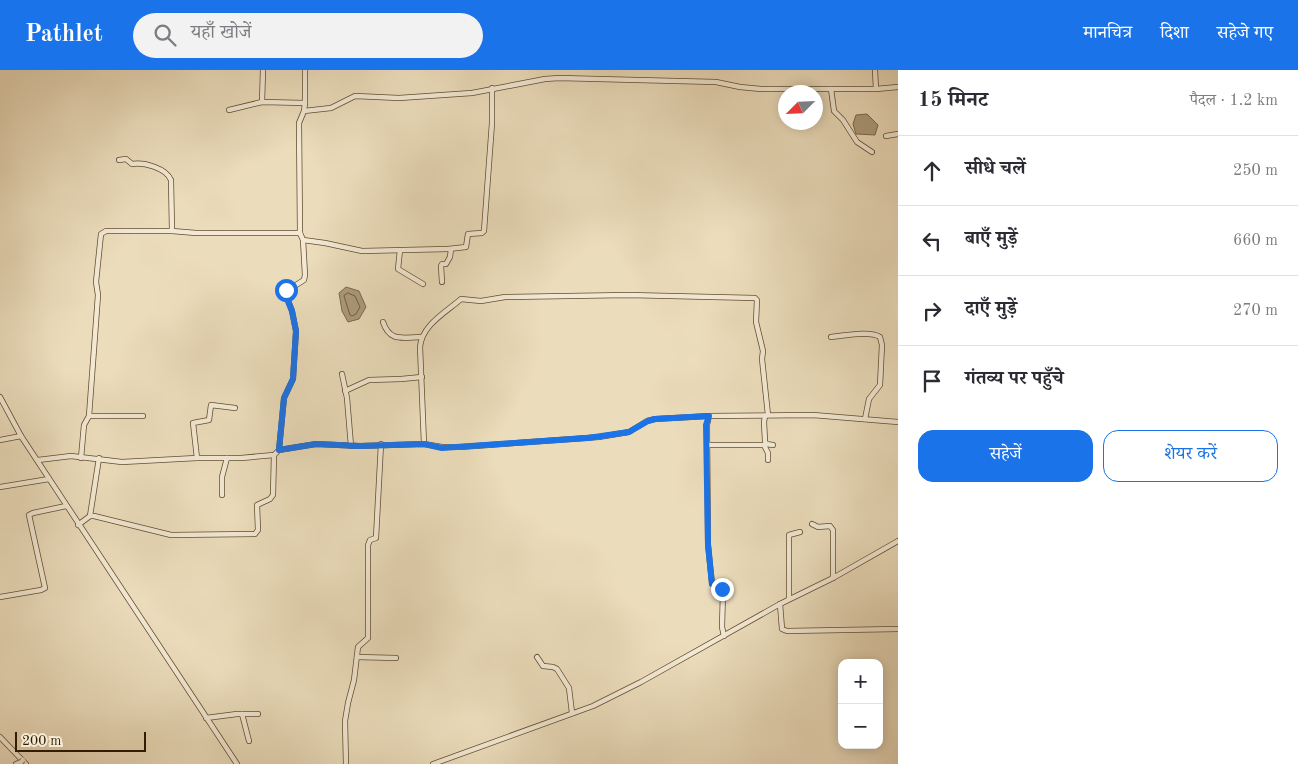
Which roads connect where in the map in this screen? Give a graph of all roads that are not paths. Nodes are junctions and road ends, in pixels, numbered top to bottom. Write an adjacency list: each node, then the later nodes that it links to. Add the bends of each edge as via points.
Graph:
1 (263, 70): 8 (street)
2 (305, 70): 9 (street)
3 (875, 70): 7 (street)
4 (898, 86): 7 (street)
5 (492, 88): 6 (street, via 559,78 716,82 761,89); 11 (street, via 472,93 399,98 355,96 331,108); 19 (street, via 484,231 468,234 466,247)
6 (831, 89): 7 (street); 14 (street, via 834,111 857,142)
7 (876, 89)
8 (262, 102): 9 (street); 10 (street)
9 (305, 103): 11 (street)
10 (229, 110)
11 (304, 111): 17 (street, via 299,123)
12 (898, 134): 13 (street)
13 (886, 136)
14 (872, 152)
15 (119, 160): 16 (street, via 126,159 132,164 168,174 171,180)
16 (172, 231): 17 (street); 32 (street, via 106,231 101,234)
17 (300, 233): 18 (street)
18 (303, 240): 20 (street, via 362,251); 44 (street, via 305,278 285,292 296,331 293,379 284,398)
19 (451, 249): 20 (street); 21 (street, via 446,264 441,266)
20 (400, 250): 22 (street, via 398,268)
21 (442, 282)
22 (422, 284)
23 (383, 322): 24 (street, via 386,332 394,337)
24 (422, 337): 27 (street); 31 (street, via 428,327 463,299 628,295 755,298 756,322 764,351)
25 (832, 337): 35 (street, via 868,334 880,337 881,381 869,399)
26 (342, 374): 28 (street)
27 (422, 377): 28 (street, via 371,379); 40 (street)
28 (345, 391): 43 (street)
29 (0, 397): 37 (street)
30 (235, 408): 48 (street, via 211,405 209,420 193,423)
31 (766, 415): 34 (street); 35 (street); 42 (street, via 765,441)
32 (89, 416): 33 (street); 46 (street, via 84,425)
33 (143, 416)
34 (709, 416): 40 (street, via 655,419 629,432 588,438 442,448); 41 (street, via 706,425)
35 (865, 419): 36 (street)
36 (898, 422)
37 (21, 436): 38 (street); 50 (street)
38 (0, 440)
39 (381, 444): 40 (street); 43 (street); 67 (street, via 376,538 368,545 368,638 358,647)
40 (424, 444)
41 (708, 445): 51 (street, via 764,445); 66 (street, via 711,583 722,590)
42 (773, 445)
43 (351, 446): 44 (street, via 316,444)
44 (279, 450): 45 (street)
45 (274, 455): 49 (street); 56 (street, via 273,495 257,505 258,530 255,534 170,535)
46 (82, 458): 47 (street); 50 (street)
47 (99, 458): 48 (street, via 122,462); 56 (street)
48 (197, 458): 49 (street)
49 (228, 458): 54 (street, via 222,477)
50 (38, 460): 52 (street)
51 (768, 460)
52 (49, 479): 53 (street); 55 (street)
53 (0, 487)
54 (222, 495)
55 (66, 506): 58 (street); 62 (street, via 29,515 45,588)
56 (90, 516): 58 (street)
57 (812, 524): 61 (street, via 830,526 833,530)
58 (78, 525): 73 (street)
59 (800, 532): 63 (street, via 789,535)
60 (898, 541): 61 (street)
61 (833, 578): 63 (street)
62 (0, 597)
63 (790, 599): 64 (street)
64 (780, 604): 65 (street, via 780,625 787,631); 66 (street)
65 (898, 629)
66 (724, 636): 70 (street, via 633,686)
67 (357, 657): 69 (street); 78 (street, via 345,721)
68 (537, 657): 70 (street, via 543,666 557,669 569,688)
69 (396, 658)
70 (572, 713): 79 (street)
71 (242, 714): 72 (street); 73 (street); 75 (street)
72 (258, 714)
73 (206, 718): 77 (street)
74 (0, 737): 76 (street)
75 (249, 741)
76 (22, 762)
77 (237, 764)
78 (346, 764)
79 (433, 764)

